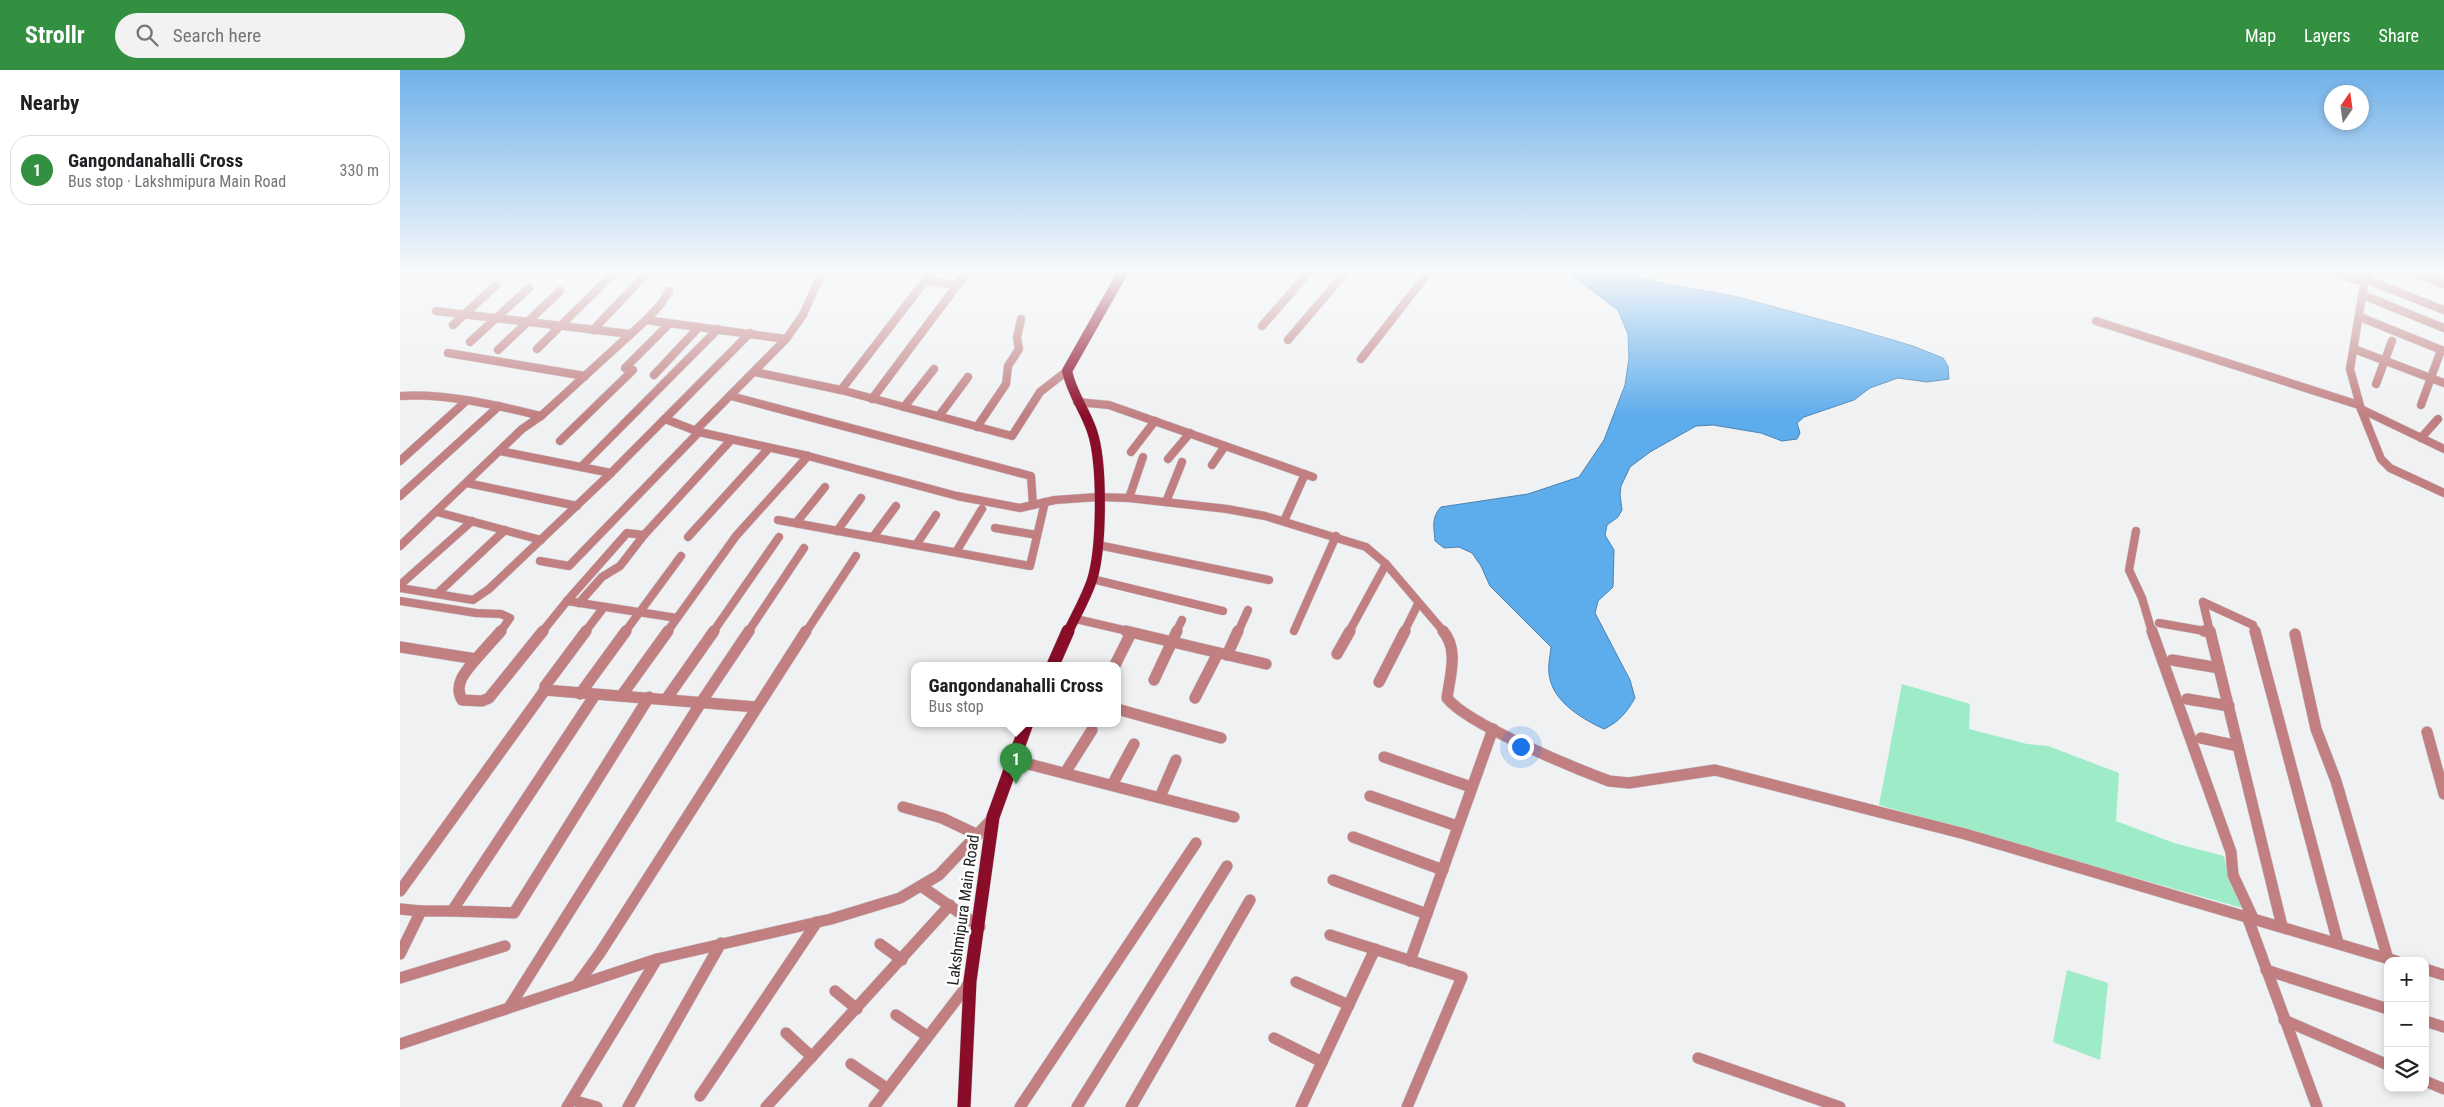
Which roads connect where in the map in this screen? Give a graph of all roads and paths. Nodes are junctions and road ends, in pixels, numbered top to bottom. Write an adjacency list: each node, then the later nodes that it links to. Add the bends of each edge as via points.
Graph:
1 (458, 320): 22 (street)
2 (494, 320): 34 (street)
3 (516, 320): 20 (street)
4 (567, 320): 23 (street)
5 (602, 320): 28 (street)
6 (646, 320): 30 (street)
7 (648, 320): 21 (street)
8 (799, 320): 31 (street)
9 (895, 320): 51 (street)
10 (931, 320): 54 (street)
11 (1021, 320): 66 (street, via 1017,338 1019,349 1008,366 1008,379)
12 (1096, 320): 43 (main road)
13 (1267, 320): 24 (street)
14 (1305, 320): 32 (street)
15 (1391, 320): 40 (street)
16 (2359, 320): 35 (street)
17 (2368, 320): 38 (street)
18 (2426, 320): 26 (street)
19 (2096, 321): 60 (street)
20 (528, 322): 23 (street); 36 (street)
21 (669, 324): 25 (street); 71 (street, via 626,368 633,370)
22 (453, 325)
23 (561, 326): 28 (street); 37 (street)
24 (1262, 326)
25 (698, 328): 27 (street); 45 (street)
26 (2444, 328)
27 (718, 329): 29 (street); 83 (street)
28 (593, 330): 30 (street)
29 (750, 333): 31 (street); 63 (street)
30 (630, 334): 46 (street)
31 (786, 339): 44 (street)
32 (1288, 340)
33 (2392, 340): 41 (street)
34 (470, 342)
35 (2354, 349): 41 (street); 60 (street, via 2350,369)
36 (498, 350)
37 (536, 350)
38 (2442, 350): 48 (street)
39 (448, 354): 46 (street)
40 (1361, 359)
41 (2385, 360): 48 (street); 50 (street)
42 (934, 369): 59 (street)
43 (1067, 371): 55 (main road); 66 (street, via 1040,392 1012,436)
44 (755, 372): 51 (street); 53 (street)
45 (654, 375)
46 (585, 376): 61 (street)
47 (968, 377): 62 (street)
48 (2431, 378): 49 (street); 57 (street)
49 (2444, 383)
50 (2376, 384)
51 (842, 390): 54 (street)
52 (400, 396): 56 (street, via 416,394)
53 (730, 396): 67 (street); 94 (street, via 1031,476)
54 (872, 399): 59 (street)
55 (1077, 402): 65 (street, via 1109,405); 89 (main road, via 1092,432)
56 (464, 403): 58 (street); 80 (street)
57 (2420, 405)
58 (499, 406): 61 (street); 88 (street)
59 (904, 407): 62 (street)
60 (2360, 407): 69 (street); 87 (street, via 2381,459 2390,468)
61 (541, 416): 75 (street)
62 (940, 416): 66 (street)
63 (665, 419): 67 (street); 84 (street)
64 (2438, 419): 69 (street)
65 (1155, 421): 68 (street); 76 (street)
66 (977, 427)
67 (697, 431): 70 (street); 122 (street, via 569,566)
68 (1190, 433): 72 (street); 79 (street)
69 (2421, 438): 74 (street)
70 (730, 440): 73 (street); 108 (street)
71 (560, 441)
72 (1225, 446): 82 (street); 102 (street, via 1309,475)
73 (769, 448): 77 (street); 111 (street)
74 (2444, 449)
75 (500, 451): 83 (street); 85 (street)
76 (1131, 452)
77 (808, 456): 94 (street, via 957,496 1020,508); 136 (street, via 736,536)
78 (1143, 457): 91 (street)
79 (1168, 459)
80 (400, 460)
81 (1182, 462): 93 (street)
82 (1212, 465)
83 (581, 467): 84 (street)
84 (611, 473): 95 (street)
85 (467, 483): 95 (street); 98 (street)
86 (825, 486): 103 (street)
87 (2444, 494)
88 (400, 496)
89 (1098, 497): 91 (street); 92 (street); 116 (main road)
90 (861, 498): 106 (street)
91 (1129, 498): 93 (street)
92 (1045, 502): 94 (street); 109 (street)
93 (1166, 502): 102 (street, via 1227,509)
94 (1033, 505)
95 (577, 506): 114 (street)
96 (896, 506): 112 (street)
97 (982, 509): 119 (street)
98 (437, 512): 101 (street); 117 (street)
99 (936, 515): 115 (street)
100 (778, 520): 103 (street)
101 (472, 521): 105 (street); 126 (street)
102 (1284, 521): 110 (street)
103 (796, 523): 106 (street)
104 (995, 528): 109 (street)
105 (505, 530): 114 (street); 127 (street)
106 (837, 531): 112 (street)
107 (2136, 531): 203 (street, via 2128,570 2142,598 2159,656 2192,736 2232,852 2233,875)
108 (644, 535): 129 (street, via 627,533); 130 (street, via 620,566 602,576)
109 (1037, 535): 119 (street, via 1030,566)
110 (1336, 536): 123 (street, via 1366,547); 140 (street)
111 (688, 537)
112 (873, 537): 115 (street)
113 (779, 538): 161 (street)
114 (541, 540): 127 (street, via 473,600)
115 (916, 545): 119 (street)
116 (1098, 545): 124 (main road); 125 (street)
117 (400, 546)
118 (804, 548): 164 (street)
119 (956, 552)
120 (681, 556): 135 (street)
121 (856, 556): 166 (street)
122 (540, 561)
123 (1386, 564): 131 (street); 147 (street)
124 (1092, 579): 133 (street); 137 (main road)
125 (1269, 580)
126 (400, 586): 127 (street)
127 (438, 593)
128 (400, 600): 148 (street, via 510,618 481,656)
129 (567, 601): 130 (street); 148 (street, via 489,698 462,700 458,690 461,677)
130 (579, 603): 132 (street)
131 (1418, 604): 155 (street); 169 (street, via 1450,639 1453,654 1447,698 1454,706)
132 (604, 608): 135 (street); 156 (street)
133 (1223, 610)
134 (1248, 610): 146 (street)
135 (639, 613): 136 (street); 157 (street)
136 (677, 618): 159 (street)
137 (1076, 618): 142 (street); 150 (main road)
138 (1182, 620): 144 (street)
139 (2159, 623): 141 (street)
140 (1294, 631)
141 (2210, 632): 153 (street); 209 (street, via 2203,602 2253,624)
142 (1131, 633): 144 (street); 151 (street)
143 (2295, 634): 215 (street, via 2316,729 2336,781)
144 (1172, 642): 146 (street); 154 (street)
145 (400, 647): 148 (street)
146 (1223, 654): 152 (street); 162 (street)
147 (1337, 654)
148 (476, 658)
149 (2172, 660): 153 (street)
150 (1054, 662)
151 (1116, 662)
152 (1266, 664)
153 (2219, 668): 165 (street)
154 (1154, 680)
155 (1379, 682)
156 (545, 690): 157 (street); 196 (street)
157 (580, 694): 158 (street)
158 (596, 695): 159 (street); 201 (street)
159 (622, 695): 160 (street)
160 (649, 697): 161 (street); 201 (street, via 514,914)
161 (668, 698): 164 (street)
162 (1195, 698)
163 (2186, 699): 165 (street)
164 (702, 701): 166 (street); 228 (street)
165 (2228, 706): 175 (street)
166 (756, 707): 225 (street)
167 (1121, 711): 172 (street)
168 (1025, 727): 177 (main road, Lakshmipura Main Road)
169 (1494, 729): 181 (street); 203 (street, via 1609,781 1629,783 1715,770 1965,834)
170 (1092, 730): 179 (street)
171 (2427, 732): 182 (street)
172 (1222, 738)
173 (2201, 738): 175 (street)
174 (1134, 744): 180 (street)
175 (2238, 746): 205 (street)
176 (1384, 757): 181 (street)
177 (1013, 760): 179 (street); 187 (main road, Lakshmipura Main Road)
178 (1176, 760): 184 (street)
179 (1065, 773): 180 (street)
180 (1112, 785): 184 (street)
181 (1471, 787): 188 (street)
182 (2444, 794)
183 (1370, 796): 188 (street)
184 (1160, 797): 186 (street)
185 (903, 807): 189 (street, via 958,823)
186 (1234, 817)
187 (993, 818): 189 (street); 206 (main road, Lakshmipura Main Road)
188 (1457, 826): 193 (street)
189 (978, 835): 195 (street, via 939,875)
190 (1353, 837): 193 (street)
191 (1196, 843): 254 (street)
192 (1228, 866): 255 (street)
193 (1443, 870): 202 (street)
194 (1333, 880): 202 (street)
195 (921, 886): 198 (street); 204 (street, via 900,898)
196 (400, 891)
197 (1250, 900): 256 (street)
198 (950, 905): 206 (street); 217 (street)
199 (400, 909): 200 (street)
200 (421, 911): 201 (street); 213 (street)
201 (452, 911)
202 (1427, 914): 218 (street)
203 (2250, 917): 205 (street); 219 (street)
204 (817, 922): 208 (street); 247 (street)
205 (2282, 926): 209 (street)
206 (980, 927): 223 (main road, Lakshmipura Main Road)
207 (1330, 935): 212 (street)
208 (721, 943): 216 (street); 250 (street)
209 (2338, 943): 214 (street)
210 (880, 944): 217 (street)
211 (505, 946): 222 (street)
212 (1375, 950): 218 (street); 227 (street)
213 (400, 954)
214 (2384, 957)
215 (2391, 957)
216 (657, 959): 225 (street); 248 (street)
217 (902, 960): 230 (street)
218 (1410, 961): 258 (street, via 1462,977)
219 (2266, 970): 229 (street); 232 (street)
220 (2429, 970): 221 (street)
221 (2444, 975)
222 (400, 978)
223 (970, 982): 236 (street); 253 (main road, Lakshmipura Main Road)
224 (1296, 982): 227 (street)
225 (576, 986): 228 (street)
226 (835, 991): 230 (street)
227 (1349, 1005): 241 (street)
228 (510, 1006): 238 (street)
229 (2384, 1008)
230 (857, 1009): 239 (street)
231 (896, 1015): 236 (street)
232 (2284, 1020): 242 (street); 260 (street)
233 (2429, 1022): 234 (street)
234 (2444, 1027)
235 (786, 1033): 239 (street)
236 (927, 1036): 245 (street)
237 (1274, 1038): 241 (street)
238 (400, 1044)
239 (812, 1057): 251 (street)
240 (1698, 1058): 259 (street)
241 (1322, 1062): 257 (street)
242 (2384, 1063)
243 (852, 1064): 245 (street)
244 (2429, 1083): 246 (street)
245 (888, 1089): 252 (street)
246 (2444, 1089)
247 (700, 1096)
248 (569, 1104): 249 (street)
249 (597, 1107)
250 (628, 1107)
251 (766, 1107)
252 (874, 1107)
253 (964, 1107)
254 (1020, 1107)
255 (1077, 1107)
256 (1131, 1107)
257 (1301, 1107)
258 (1407, 1107)
259 (1840, 1107)
260 (2317, 1107)

